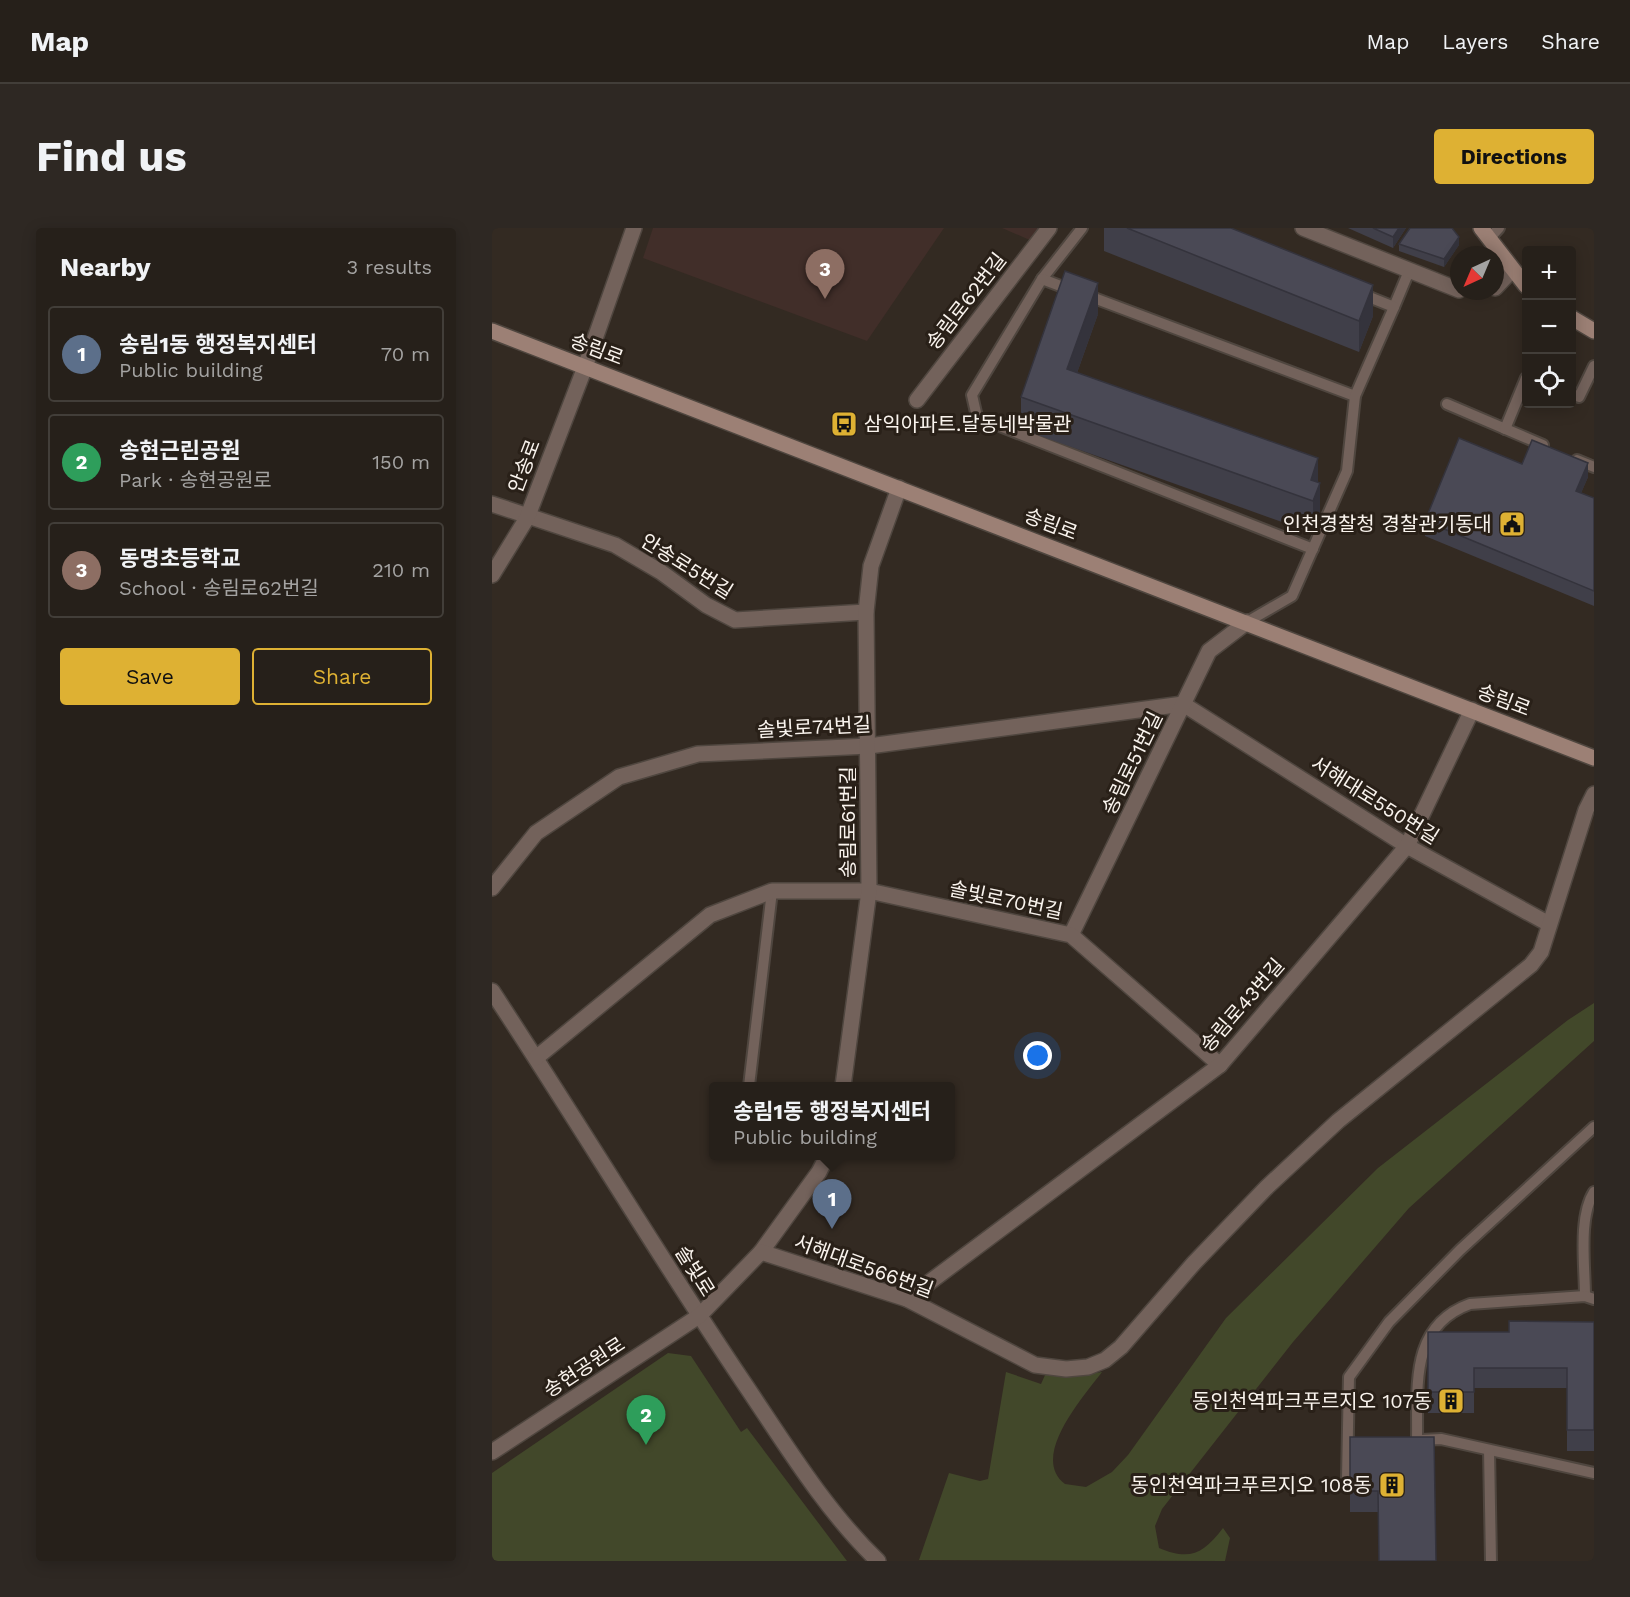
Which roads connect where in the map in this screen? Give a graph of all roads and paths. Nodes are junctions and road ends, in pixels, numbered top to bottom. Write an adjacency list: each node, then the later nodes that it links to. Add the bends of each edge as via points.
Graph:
1 (634, 228): 18 (street, 안송로)
2 (1049, 228): 22 (street, 송림로62번길)
3 (1082, 228): 9 (lane)
4 (1303, 228): 7 (street)
5 (1490, 232): 6 (main road)
6 (1512, 270): 8 (street); 10 (main road)
7 (1409, 271): 11 (street); 13 (lane)
8 (1504, 278)
9 (1042, 279): 21 (lane); 29 (lane, via 972,395 977,417)
10 (1522, 281)
11 (1450, 287)
12 (1350, 289): 13 (lane)
13 (1394, 307): 21 (lane)
14 (1576, 320): 16 (main road)
15 (492, 331): 18 (main road, 송림로)
16 (1594, 331)
17 (1594, 366): 20 (lane, via 1579,397)
18 (585, 367): 26 (main road, 송림로); 28 (street, 안송로)
19 (1522, 390): 24 (lane)
20 (1576, 395)
21 (1355, 396): 29 (lane, via 1347,471)
22 (917, 400)
23 (1447, 404): 24 (lane)
24 (1505, 429): 25 (lane)
25 (1594, 467)
26 (899, 489): 31 (street, 송림로61번길, via 872,567); 32 (main road, 송림로)
27 (492, 504): 28 (street, 안송로5번길)
28 (526, 518): 30 (street, 안송로); 31 (street, 안송로5번길, via 615,545 661,572 706,606 735,620)
29 (1313, 549): 32 (lane, via 1292,596)
30 (492, 575)
31 (866, 612): 35 (street, 송림로61번길)
32 (1247, 622): 33 (street, 송림로51번길, via 1209,651); 34 (main road, 송림로)
33 (1184, 704): 35 (street, 솔빛로74번길); 38 (street, 서해대로550번길); 43 (street, 송림로51번길)
34 (1472, 710): 36 (main road, 송림로); 38 (street, 송림로43번길)
35 (868, 746): 39 (street, 솔빛로74번길, via 699,754 619,777 536,832); 41 (street, 송림로61번길)
36 (1594, 758)
37 (1594, 794): 42 (street)
38 (1407, 846): 42 (street, 서해대로550번길); 46 (street, 송림로43번길)
39 (492, 888)
40 (772, 891): 41 (street, 솔빛로70번길); 45 (street, 솔빛로70번길, via 710,915); 47 (lane)
41 (869, 891): 43 (street, 솔빛로70번길); 48 (street, 송림로61번길)
42 (1550, 924): 54 (street, 서해대로566번길, via 1541,952 1531,965 1338,1121 1267,1187 1105,1360 1066,1369 1035,1365)
43 (1071, 935): 46 (street, 솔빛로70번길)
44 (492, 991): 45 (street, 솔빛로)
45 (536, 1058): 55 (street, 솔빛로)
46 (1220, 1065): 54 (street, 송림로43번길)
47 (749, 1082)
48 (844, 1082)
49 (1594, 1126): 59 (lane, via 1389,1322 1349,1377)
50 (825, 1160): 52 (street)
51 (1594, 1191): 53 (lane, via 1585,1216)
52 (761, 1252): 54 (street, 서해대로566번길); 55 (street)
53 (1590, 1298): 56 (lane, via 1470,1304 1454,1310 1429,1335 1419,1357 1411,1440 1441,1439)
54 (907, 1299)
55 (699, 1316): 57 (street, 송현공원로); 60 (street, 솔빛로, via 799,1464 853,1537)
56 (1489, 1450): 58 (lane); 61 (lane)
57 (492, 1452)
58 (1594, 1473)
59 (1347, 1478)
60 (878, 1561)
61 (1491, 1561)

